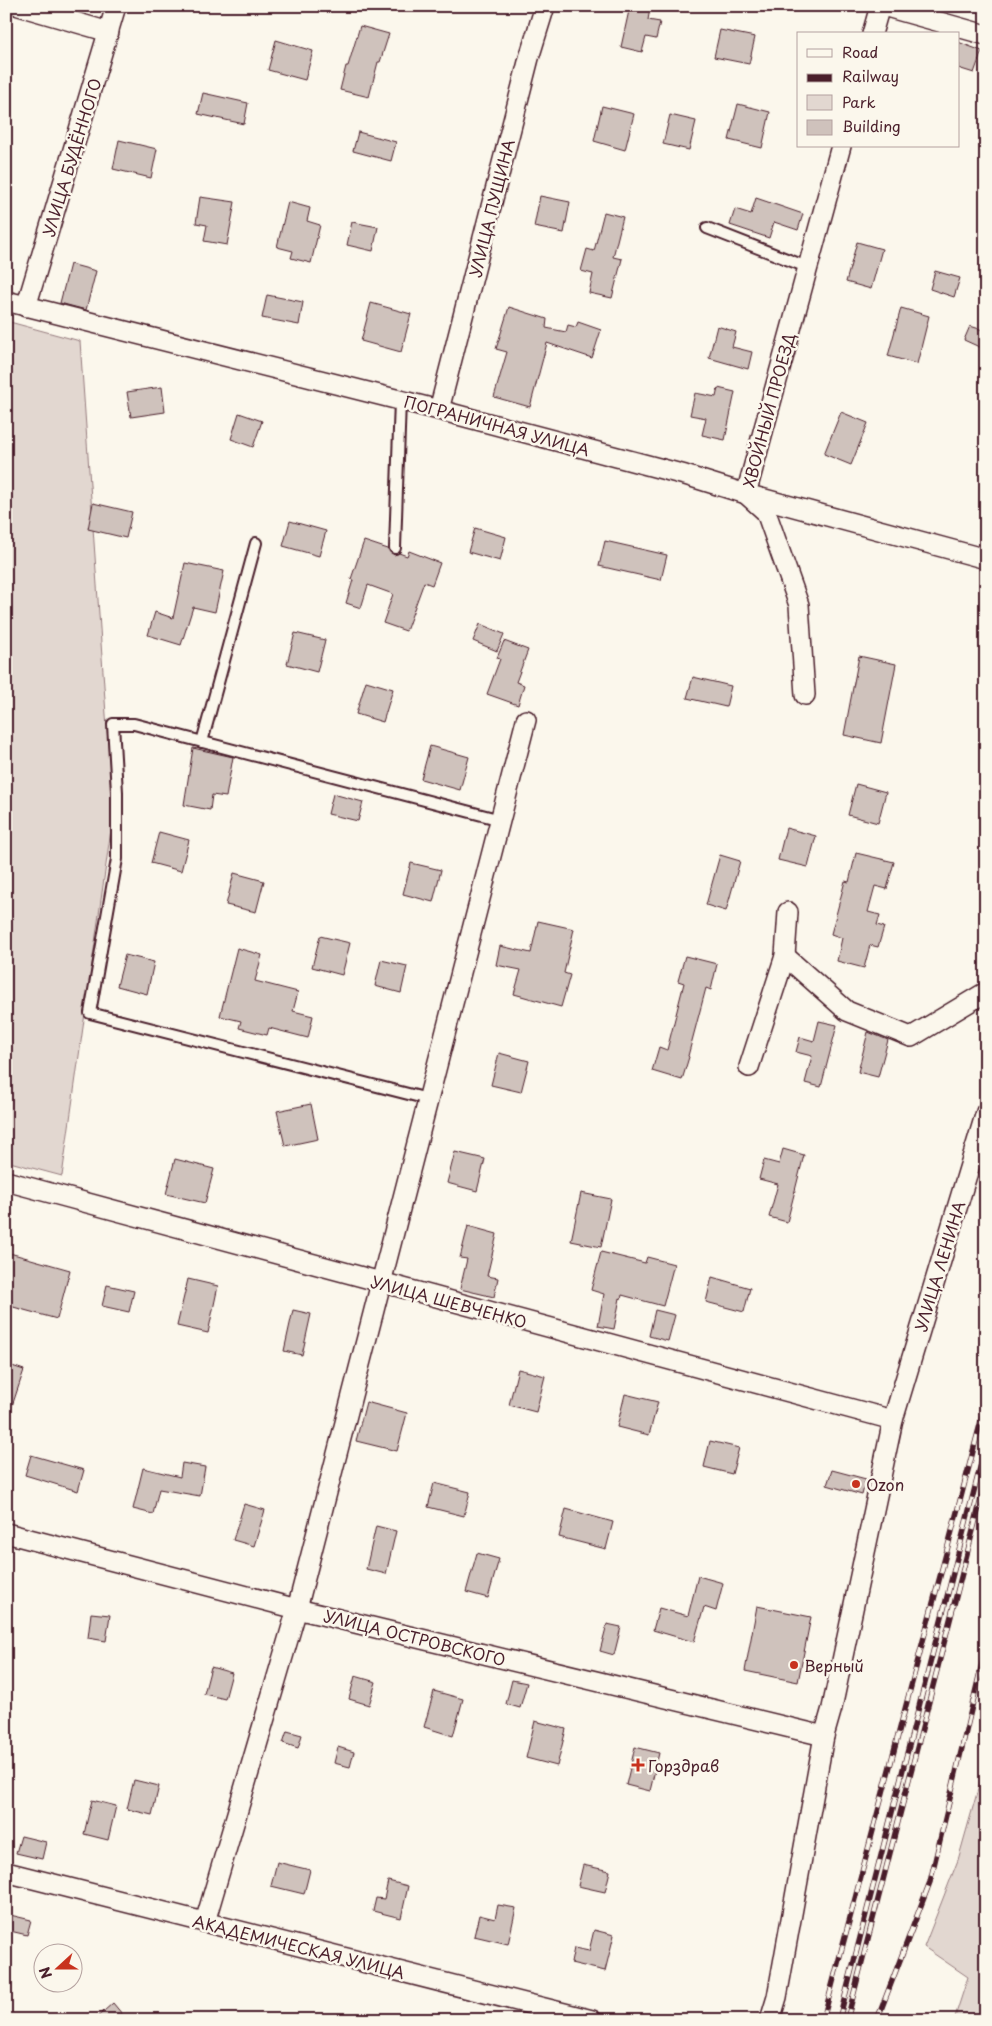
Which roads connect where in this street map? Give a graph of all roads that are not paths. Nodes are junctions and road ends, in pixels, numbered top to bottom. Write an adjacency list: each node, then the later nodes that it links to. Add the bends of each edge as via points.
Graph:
1 (19, 6): 5 (street)
2 (116, 6): 5 (street, УЛИЦА БУДЁННОГО)
3 (545, 6): 14 (street, УЛИЦА ПУЩИНА, via 526,68)
4 (881, 6): 6 (street); 7 (street)
5 (108, 32): 12 (street, УЛИЦА БУДЁННОГО)
6 (873, 32)
7 (986, 34)
8 (840, 148): 10 (street, ХВОЙНЫЙ ПРОЕЗД)
9 (707, 228): 10 (lane)
10 (807, 267): 15 (street, ХВОЙНЫЙ ПРОЕЗД)
11 (6, 301): 12 (street, ПОГРАНИЧНАЯ УЛИЦА)
12 (26, 307): 13 (street, ПОГРАНИЧНАЯ УЛИЦА)
13 (400, 400): 14 (street, ПОГРАНИЧНАЯ УЛИЦА); 17 (lane)
14 (439, 410): 15 (street, ПОГРАНИЧНАЯ УЛИЦА)
15 (746, 494): 18 (street, ПОГРАНИЧНАЯ УЛИЦА); 19 (street, ХВОЙНЫЙ ПРОЕЗД, via 766,512 799,605)
16 (256, 542): 21 (lane)
17 (395, 548)
18 (986, 559)
19 (805, 695)
20 (526, 720): 22 (street)
21 (202, 742): 22 (lane); 27 (lane, via 134,724 113,724 117,859 90,1013)
22 (501, 820): 30 (street)
23 (788, 912): 24 (street)
24 (785, 956): 25 (street, via 847,1011 911,1037); 26 (street)
25 (986, 992)
26 (749, 1067)
27 (424, 1098)
28 (986, 1112): 31 (street, УЛИЦА ЛЕНИНА)
29 (6, 1181): 30 (street, УЛИЦА ШЕВЧЕНКО)
30 (381, 1283): 31 (street, УЛИЦА ШЕВЧЕНКО); 33 (street)
31 (893, 1420): 34 (street, УЛИЦА ЛЕНИНА)
32 (6, 1533): 33 (street, УЛИЦА ОСТРОВСКОГО)
33 (297, 1609): 34 (street, УЛИЦА ОСТРОВСКОГО); 36 (street)
34 (824, 1736): 38 (street, УЛИЦА ЛЕНИНА)
35 (6, 1872): 36 (street, АКАДЕМИЧЕСКАЯ УЛИЦА)
36 (205, 1922): 37 (street, АКАДЕМИЧЕСКАЯ УЛИЦА)
37 (592, 2020)
38 (770, 2020)

